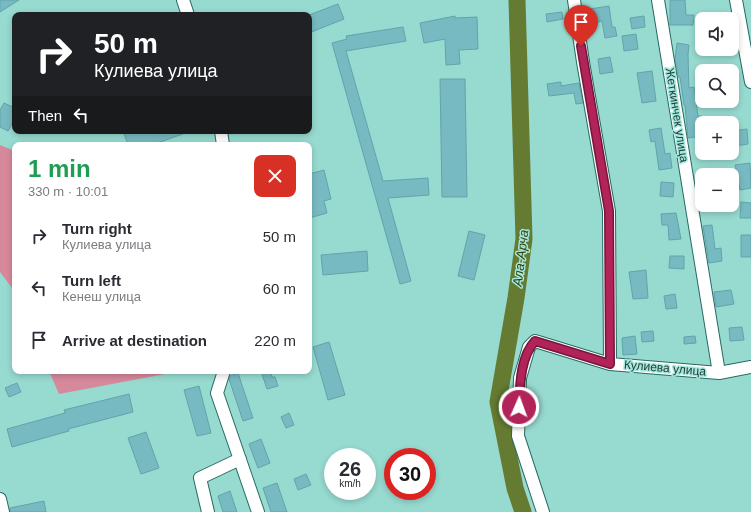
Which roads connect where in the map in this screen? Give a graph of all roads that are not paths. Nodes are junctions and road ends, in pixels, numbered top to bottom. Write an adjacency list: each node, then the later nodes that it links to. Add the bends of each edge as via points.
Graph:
1 (183, 0): 5 (street)
2 (574, 0): 7 (street, via 609,211)
3 (658, 0): 9 (street, Жеткинчек улица)
4 (736, 0): 6 (street)
5 (187, 12)
6 (751, 82)
7 (610, 364): 9 (street, Кулиева улица); 16 (street, Кулиева улица, via 535,341 529,347 520,378 518,436)
8 (751, 367): 9 (street, Кулиева улица)
9 (719, 373)
10 (223, 374): 11 (street, via 217,393)
11 (240, 459): 14 (street, via 200,478); 15 (street)
12 (0, 499): 13 (street)
13 (3, 512)
14 (208, 512)
15 (258, 512)
16 (543, 512)

